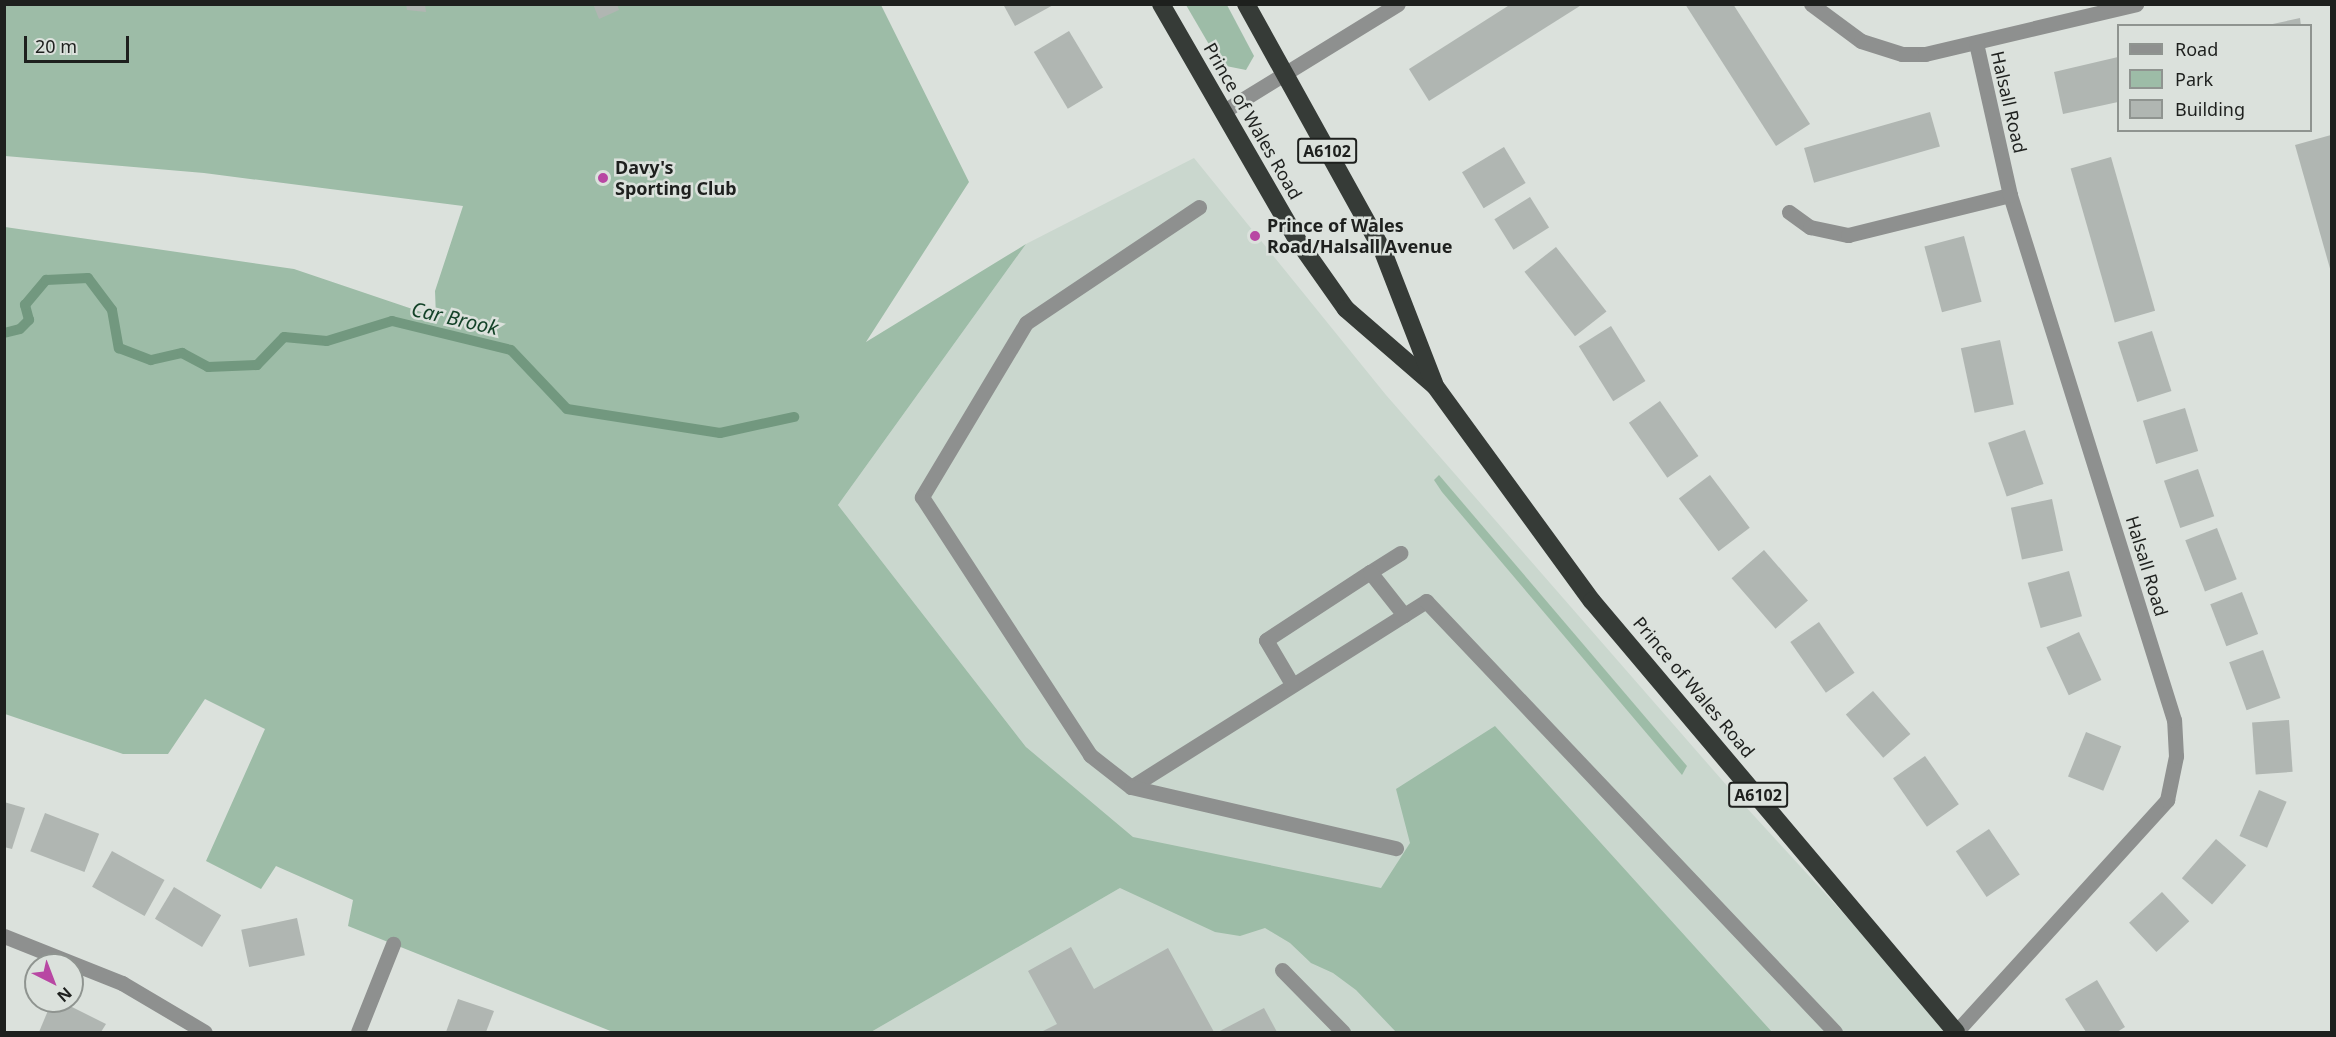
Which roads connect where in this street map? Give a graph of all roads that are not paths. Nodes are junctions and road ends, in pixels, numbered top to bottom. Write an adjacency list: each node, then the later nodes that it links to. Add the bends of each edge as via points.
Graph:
1 (1161, 4): 8 (highway, Prince of Wales Road / A6102)
2 (1246, 4): 7 (highway, Prince of Wales Road / A6102)
3 (1398, 4): 7 (street)
4 (1811, 4): 6 (street, via 1839,28 1882,49 1925,54)
5 (2136, 4): 6 (street)
6 (1976, 44): 9 (street, Halsall Road)
7 (1283, 75): 8 (street); 12 (highway, Prince of Wales Road / A6102, via 1382,249)
8 (1224, 111): 12 (highway, Prince of Wales Road / A6102, via 1298,241 1346,309)
9 (2010, 195): 11 (street, via 1848,235 1810,227); 26 (street, Halsall Road, via 2174,720 2176,756 2167,800)
10 (1200, 207): 17 (street, via 1026,323 922,497 1090,755)
11 (1789, 213)
12 (1435, 386): 26 (highway, Prince of Wales Road / A6102, via 1592,601)
13 (1401, 553): 14 (street)
14 (1370, 572): 15 (street); 16 (street, via 1266,640)
15 (1404, 615): 16 (street); 25 (street, via 1426,601)
16 (1292, 684): 17 (street)
17 (1131, 787): 18 (street)
18 (1396, 848)
19 (4, 936): 22 (street, via 122,983)
20 (393, 944): 23 (street)
21 (1282, 970): 24 (street)
22 (205, 1032)
23 (358, 1032)
24 (1343, 1032)
25 (1835, 1032)
26 (1956, 1032)

